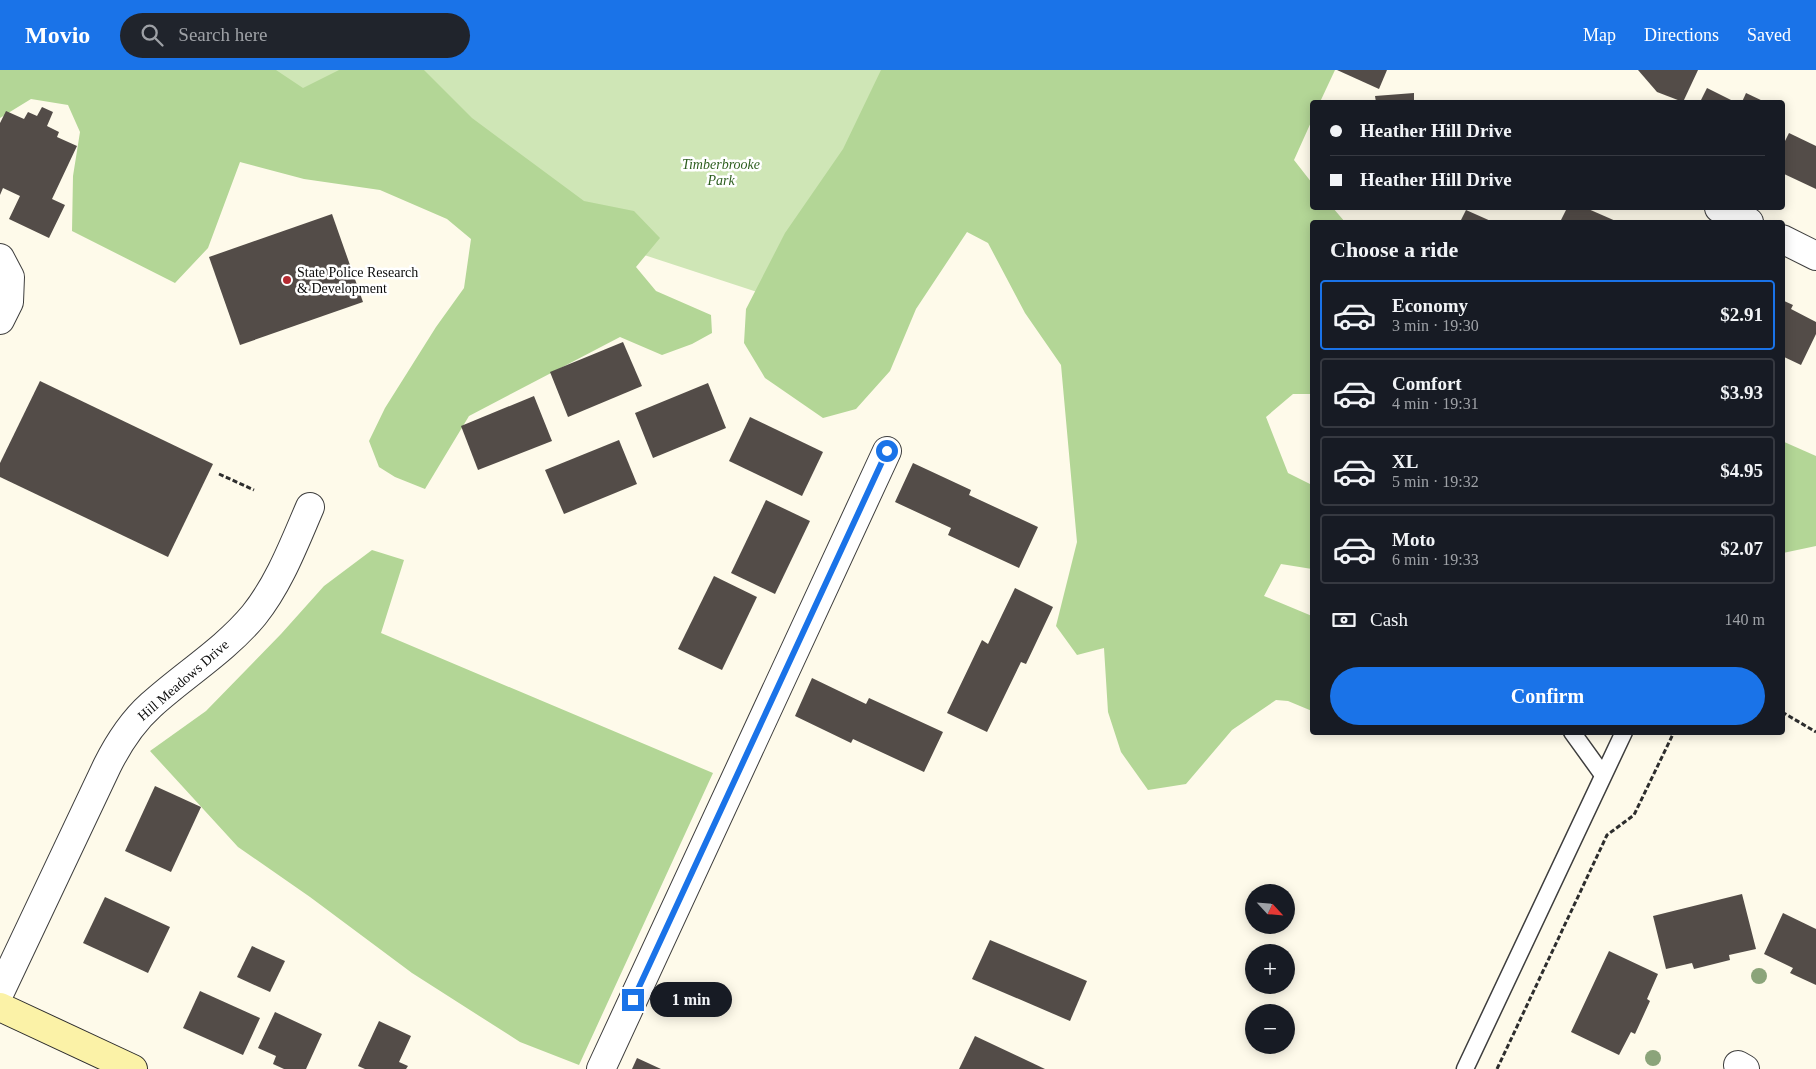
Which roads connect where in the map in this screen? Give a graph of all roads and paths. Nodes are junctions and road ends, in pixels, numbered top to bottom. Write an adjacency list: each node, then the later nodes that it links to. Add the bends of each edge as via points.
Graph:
1 (1724, 210): 2 (street)
2 (1745, 220)
3 (1785, 240): 4 (street)
4 (1816, 256)
5 (0, 258): 6 (street, via 10,277 9,302)
6 (0, 320)
7 (887, 451): 20 (street)
8 (219, 474): 9 (path)
9 (254, 490)
10 (310, 508): 17 (street, Hill Meadows Drive, via 273,586 254,615 150,706 114,752)
11 (1785, 714): 12 (path)
12 (1816, 732)
13 (1574, 735): 16 (lane)
14 (1623, 735): 16 (lane)
15 (1673, 735): 22 (path, via 1634,815 1607,835)
16 (1603, 776): 21 (lane)
17 (0, 992)
18 (0, 1007): 19 (main road)
19 (133, 1069)
20 (600, 1069)
21 (1465, 1069)
22 (1497, 1069)

